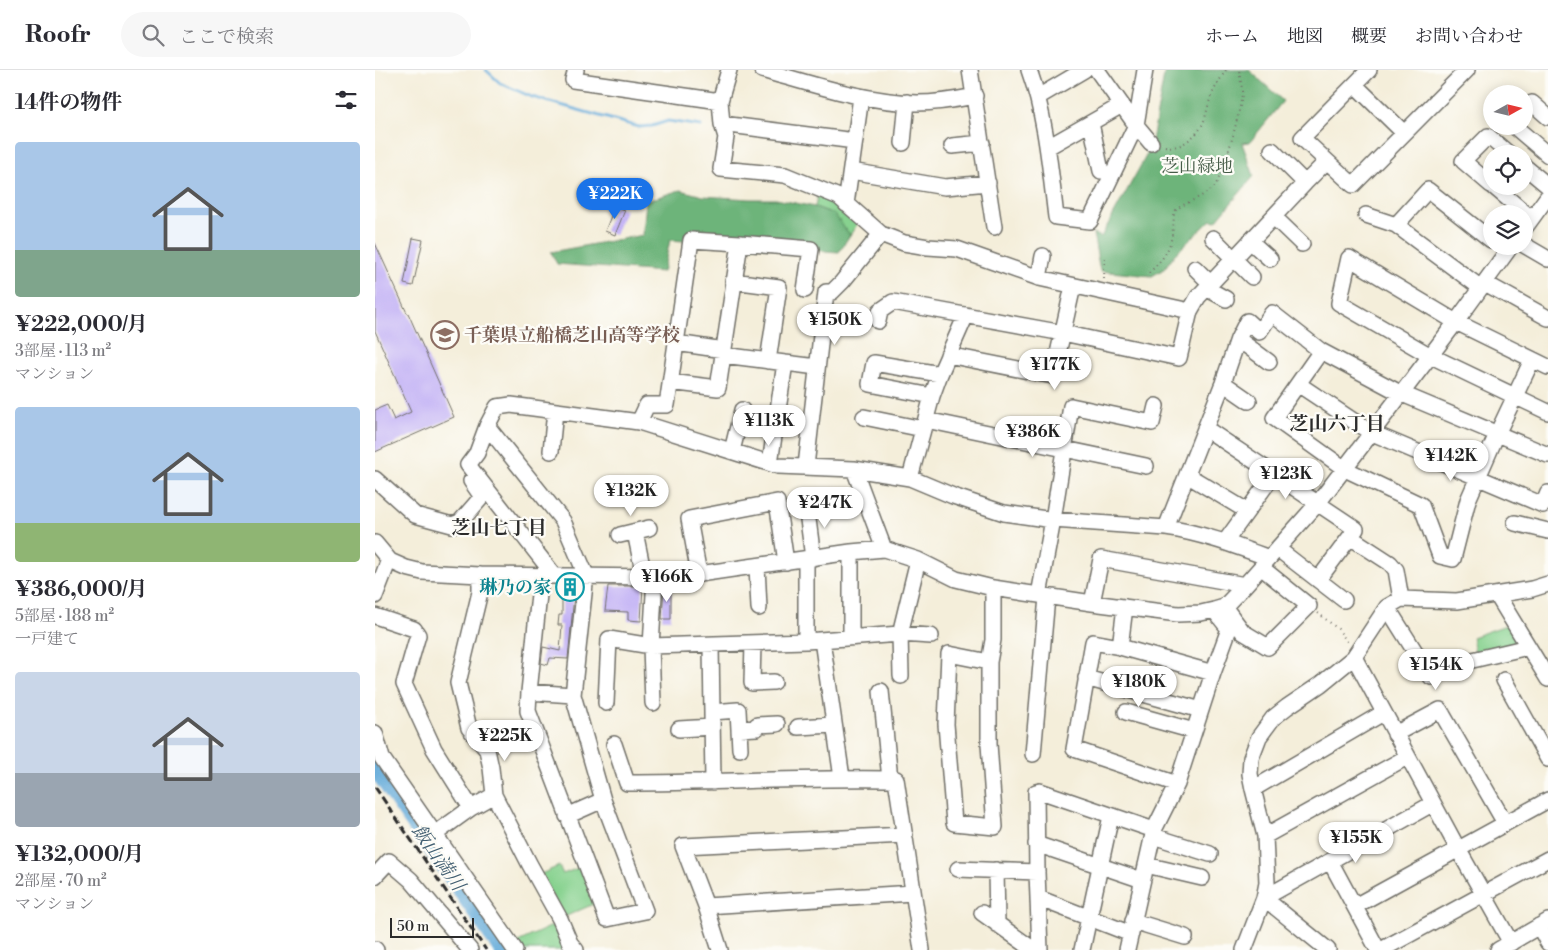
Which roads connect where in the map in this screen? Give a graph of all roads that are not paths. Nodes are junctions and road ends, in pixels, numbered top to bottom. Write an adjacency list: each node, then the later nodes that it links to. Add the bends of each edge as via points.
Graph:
1 (576, 70): 15 (street, via 573,80)
2 (729, 70): 15 (street)
3 (762, 70): 13 (street)
4 (970, 70): 12 (street)
5 (1029, 70): 14 (street)
6 (1084, 70): 14 (street)
7 (1097, 70): 18 (street)
8 (1145, 70): 22 (street)
9 (1369, 70): 11 (street)
10 (1467, 70): 23 (street)
11 (1355, 85): 23 (street); 34 (street, via 1302,138)
12 (975, 96): 16 (street, via 942,102); 27 (street)
13 (861, 97): 16 (street); 25 (street)
14 (1038, 97): 31 (street)
15 (721, 101): 21 (street)
16 (907, 102): 26 (street)
17 (1533, 103): 19 (street)
18 (1122, 105): 20 (street); 22 (street)
19 (1548, 117)
20 (1091, 122): 31 (street); 35 (street)
21 (722, 124): 25 (street); 43 (street, via 726,137 721,169 785,175)
22 (1137, 125): 28 (street); 31 (street, via 1090,221 1056,217)
23 (1404, 134): 34 (street, via 1353,185)
24 (1525, 135): 33 (street)
25 (855, 141): 36 (street)
26 (903, 143)
27 (982, 143): 30 (street); 39 (street)
28 (1151, 143)
29 (1498, 145): 38 (street, via 1488,136 1463,161)
30 (952, 146)
31 (1048, 147)
32 (1272, 150): 40 (street)
33 (1548, 155)
34 (1327, 161): 40 (street)
35 (1101, 170)
36 (851, 172): 39 (street, via 945,187); 43 (street)
37 (1533, 176): 41 (street)
38 (1483, 178)
39 (988, 183): 49 (street)
40 (1305, 183): 47 (street)
41 (1548, 194): 46 (street)
42 (1500, 195): 44 (street)
43 (846, 204): 50 (street)
44 (1510, 205)
45 (1366, 215): 48 (street)
46 (1533, 215)
47 (1274, 216): 53 (street); 55 (street)
48 (1396, 225): 51 (street, via 1428,190); 67 (street)
49 (994, 227)
50 (881, 234): 64 (street, via 904,243 957,249); 87 (street, via 842,282 832,292 826,292)
51 (1483, 234)
52 (1213, 238): 59 (street)
53 (1250, 241): 59 (street); 60 (street)
54 (739, 242): 65 (street); 69 (street, via 811,250); 78 (street, via 691,240)
55 (1302, 244)
56 (1533, 250): 61 (street)
57 (1502, 255): 67 (street)
58 (1043, 256): 64 (street)
59 (1233, 258): 63 (street); 66 (street)
60 (1270, 259)
61 (1548, 259)
62 (1195, 268): 66 (street)
63 (1252, 277)
64 (1039, 278): 68 (street)
65 (733, 280): 79 (street); 84 (street, via 779,286)
66 (1208, 285): 70 (street); 71 (street)
67 (1483, 285): 73 (street); 75 (street)
68 (1073, 286): 71 (street); 76 (street)
69 (805, 290)
70 (1226, 299)
71 (1190, 311): 76 (street, via 1179,358)
72 (966, 315): 74 (street, via 893,302 880,311); 76 (street); 81 (street)
73 (1548, 318)
74 (878, 321)
75 (1456, 322): 82 (street); 82 (street, via 1349,258 1339,303); 83 (street)
76 (1063, 333): 81 (street, via 1053,376)
77 (1238, 339): 80 (street, via 1247,321 1259,332 1272,313); 85 (street); 91 (street)
78 (676, 343): 79 (street); 90 (street)
79 (724, 352): 84 (street); 90 (street, via 718,388)
80 (1321, 352): 92 (street); 93 (street)
81 (948, 355): 89 (street)
82 (1429, 355): 93 (street); 95 (street)
83 (1532, 360): 88 (street); 95 (street)
84 (769, 361): 86 (street)
85 (1269, 362)
86 (785, 363): 87 (street); 112 (street)
87 (817, 367): 114 (street)
88 (1548, 367)
89 (940, 374): 94 (street); 94 (street, via 874,363 870,384)
90 (670, 382): 102 (street, via 667,405 647,405)
91 (1223, 383): 96 (street); 105 (street)
92 (1298, 384): 106 (street); 117 (street, via 1274,418)
93 (1400, 393): 106 (street); 107 (street)
94 (932, 396): 103 (street)
95 (1515, 396): 100 (street); 107 (street)
96 (1249, 400)
97 (1156, 406): 108 (street, via 1152,423 1071,406)
98 (742, 410): 110 (street)
99 (555, 411): 102 (street); 104 (street, via 511,405 497,407); 109 (street)
100 (1548, 412)
101 (864, 417): 103 (street)
102 (639, 422): 110 (street)
103 (925, 424): 108 (street); 121 (street)
104 (487, 426): 113 (street, via 477,454); 145 (street, via 563,521)
105 (1205, 428): 118 (street); 119 (street)
106 (1370, 432): 117 (street); 120 (street)
107 (1497, 434): 111 (street); 120 (street)
108 (1064, 449): 115 (street); 127 (street)
109 (551, 451)
110 (732, 451): 112 (street)
111 (1548, 455)
112 (770, 463): 114 (street)
113 (468, 465): 122 (street, via 465,472 480,498 460,522 452,525 415,515); 146 (street)
114 (807, 466): 116 (street)
115 (1145, 466)
116 (854, 469): 121 (street); 135 (street)
117 (1345, 469): 120 (street, via 1421,505 1440,556 1453,559); 124 (street)
118 (1274, 474): 124 (street); 126 (street)
119 (1187, 475): 126 (street); 129 (street)
120 (1477, 477): 123 (street, via 1543,505)
121 (910, 478): 127 (street, via 1003,513)
122 (375, 479)
123 (1548, 493)
124 (1318, 503): 132 (street, via 1356,529); 137 (street)
125 (806, 504): 138 (street)
126 (1247, 511): 134 (street)
127 (1053, 520): 129 (street); 154 (street)
128 (1515, 523): 130 (street)
129 (1167, 528): 134 (street)
130 (1548, 532)
131 (620, 535): 147 (street, via 642,530)
132 (1350, 538): 148 (street); 155 (street, via 1396,570)
133 (375, 542): 139 (street)
134 (1225, 542): 137 (street)
135 (884, 549): 136 (street); 140 (street)
136 (851, 552): 138 (street); 165 (street)
137 (1270, 558): 148 (street); 150 (street); 161 (street, via 1309,606 1268,647 1243,632)
138 (810, 559): 141 (street); 167 (street)
139 (390, 560): 144 (street, via 422,572); 153 (street)
140 (918, 560): 151 (street, via 956,579); 163 (street)
141 (786, 562): 142 (street); 143 (street, via 777,502 689,519)
142 (757, 566): 143 (street); 160 (street)
143 (699, 574): 147 (street)
144 (480, 575): 146 (street); 208 (street, via 480,592 458,682 469,728 487,750)
145 (586, 575): 146 (street); 147 (street); 183 (street)
146 (548, 576): 182 (street)
147 (650, 576): 170 (street)
148 (1318, 580): 156 (street)
149 (1548, 584): 152 (street)
150 (1245, 585): 157 (street, via 1101,559); 161 (street)
151 (993, 588): 154 (street); 174 (street, via 993,640)
152 (1497, 595): 155 (street, via 1457,601); 172 (street)
153 (375, 596)
154 (1043, 596): 157 (street); 200 (street)
155 (1401, 599): 159 (street)
156 (1344, 600)
157 (1092, 603): 158 (street)
158 (1125, 607): 161 (street, via 1178,614); 171 (street)
159 (1387, 607): 172 (street, via 1431,677 1447,666); 173 (street)
160 (759, 608)
161 (1219, 608): 175 (street, via 1229,628)
162 (375, 616): 212 (street, via 414,630 417,635 404,684 434,749)
163 (900, 634): 164 (street); 165 (street); 176 (street)
164 (931, 636)
165 (851, 637): 166 (street)
166 (822, 640): 167 (street); 191 (street)
167 (806, 641): 168 (street)
168 (753, 643): 169 (street); 180 (street, via 752,683)
169 (711, 645): 170 (street); 189 (street)
170 (651, 646): 184 (street); 185 (street, via 609,639)
171 (1120, 647): 175 (street); 177 (street, via 1093,642)
172 (1528, 647): 178 (street)
173 (1355, 656): 188 (street); 207 (street, via 1273,718 1259,737 1251,758)
174 (989, 662): 174 (street, via 989,744 995,827 954,823 946,724 949,654)
175 (1213, 673): 186 (street)
176 (901, 676)
177 (1086, 678): 186 (street); 206 (street, via 1074,749)
178 (1548, 679)
179 (1504, 680): 202 (street)
180 (774, 682)
181 (881, 691): 204 (street)
182 (529, 692): 183 (street); 213 (street, via 528,711)
183 (573, 695): 209 (street)
184 (653, 703)
185 (606, 704)
186 (1201, 710): 195 (street)
187 (1125, 712): 195 (street)
188 (1383, 713): 197 (street); 207 (street)
189 (712, 719): 193 (street); 194 (street, via 737,710); 205 (street)
190 (777, 724): 194 (street)
191 (835, 725): 192 (street); 203 (street)
192 (798, 727)
193 (679, 729)
194 (739, 729): 199 (street)
195 (1194, 732): 206 (street)
196 (375, 733): 217 (street, via 382,758)
197 (1395, 734): 201 (street); 215 (street, via 1440,710)
198 (615, 744): 205 (street, via 627,783)
199 (740, 749)
200 (1033, 754)
201 (1407, 757): 211 (street); 219 (street)
202 (1548, 759)
203 (843, 778): 204 (street); 205 (street)
204 (890, 779): 218 (street, via 896,779)
205 (713, 782)
206 (1177, 784): 216 (street)
207 (1253, 789): 219 (street)
208 (494, 795): 212 (street); 249 (street)
209 (603, 800): 213 (street); 213 (street, via 645,911 607,920)
210 (1548, 800): 215 (street)
211 (1433, 804): 221 (street); 224 (street)
212 (471, 808): 217 (street)
213 (567, 816)
214 (1111, 816): 216 (street); 220 (street, via 1036,792); 226 (street)
215 (1505, 823): 221 (street)
216 (1153, 833): 222 (street); 225 (street)
217 (435, 834): 248 (street)
218 (905, 835): 233 (street); 237 (street, via 683,846)
219 (1265, 836): 236 (street, via 1267,883)
220 (1036, 844): 226 (street); 229 (street)
221 (1458, 849): 234 (street); 238 (street)
222 (1209, 854)
223 (1548, 859): 234 (street)
224 (1330, 861): 236 (street); 238 (street)
225 (1147, 864): 231 (street); 232 (street)
226 (1101, 866): 232 (street); 240 (street)
227 (958, 869): 228 (street)
228 (996, 870): 229 (street); 241 (street)
229 (1037, 872): 235 (street)
230 (375, 876): 247 (street, via 389,861 411,880)
231 (1202, 878)
232 (1142, 880): 243 (street)
233 (913, 893): 237 (street); 251 (street)
234 (1483, 895): 246 (street); 258 (street)
235 (1038, 898): 240 (street); 253 (street)
236 (1264, 898): 256 (street); 257 (street)
237 (706, 906): 250 (street)
238 (1355, 906): 258 (street)
239 (982, 913): 241 (street)
240 (1089, 919): 243 (street); 254 (street)
241 (997, 924): 252 (street)
242 (1543, 924): 245 (street); 246 (street)
243 (1132, 928): 244 (street); 255 (street)
244 (1185, 937)
245 (1548, 942)
246 (1505, 947)
247 (470, 950)
248 (515, 950)
249 (576, 950)
250 (720, 950)
251 (922, 950)
252 (1034, 950)
253 (1040, 950)
254 (1082, 950)
255 (1127, 950)
256 (1244, 950)
257 (1328, 950)
258 (1379, 950)

